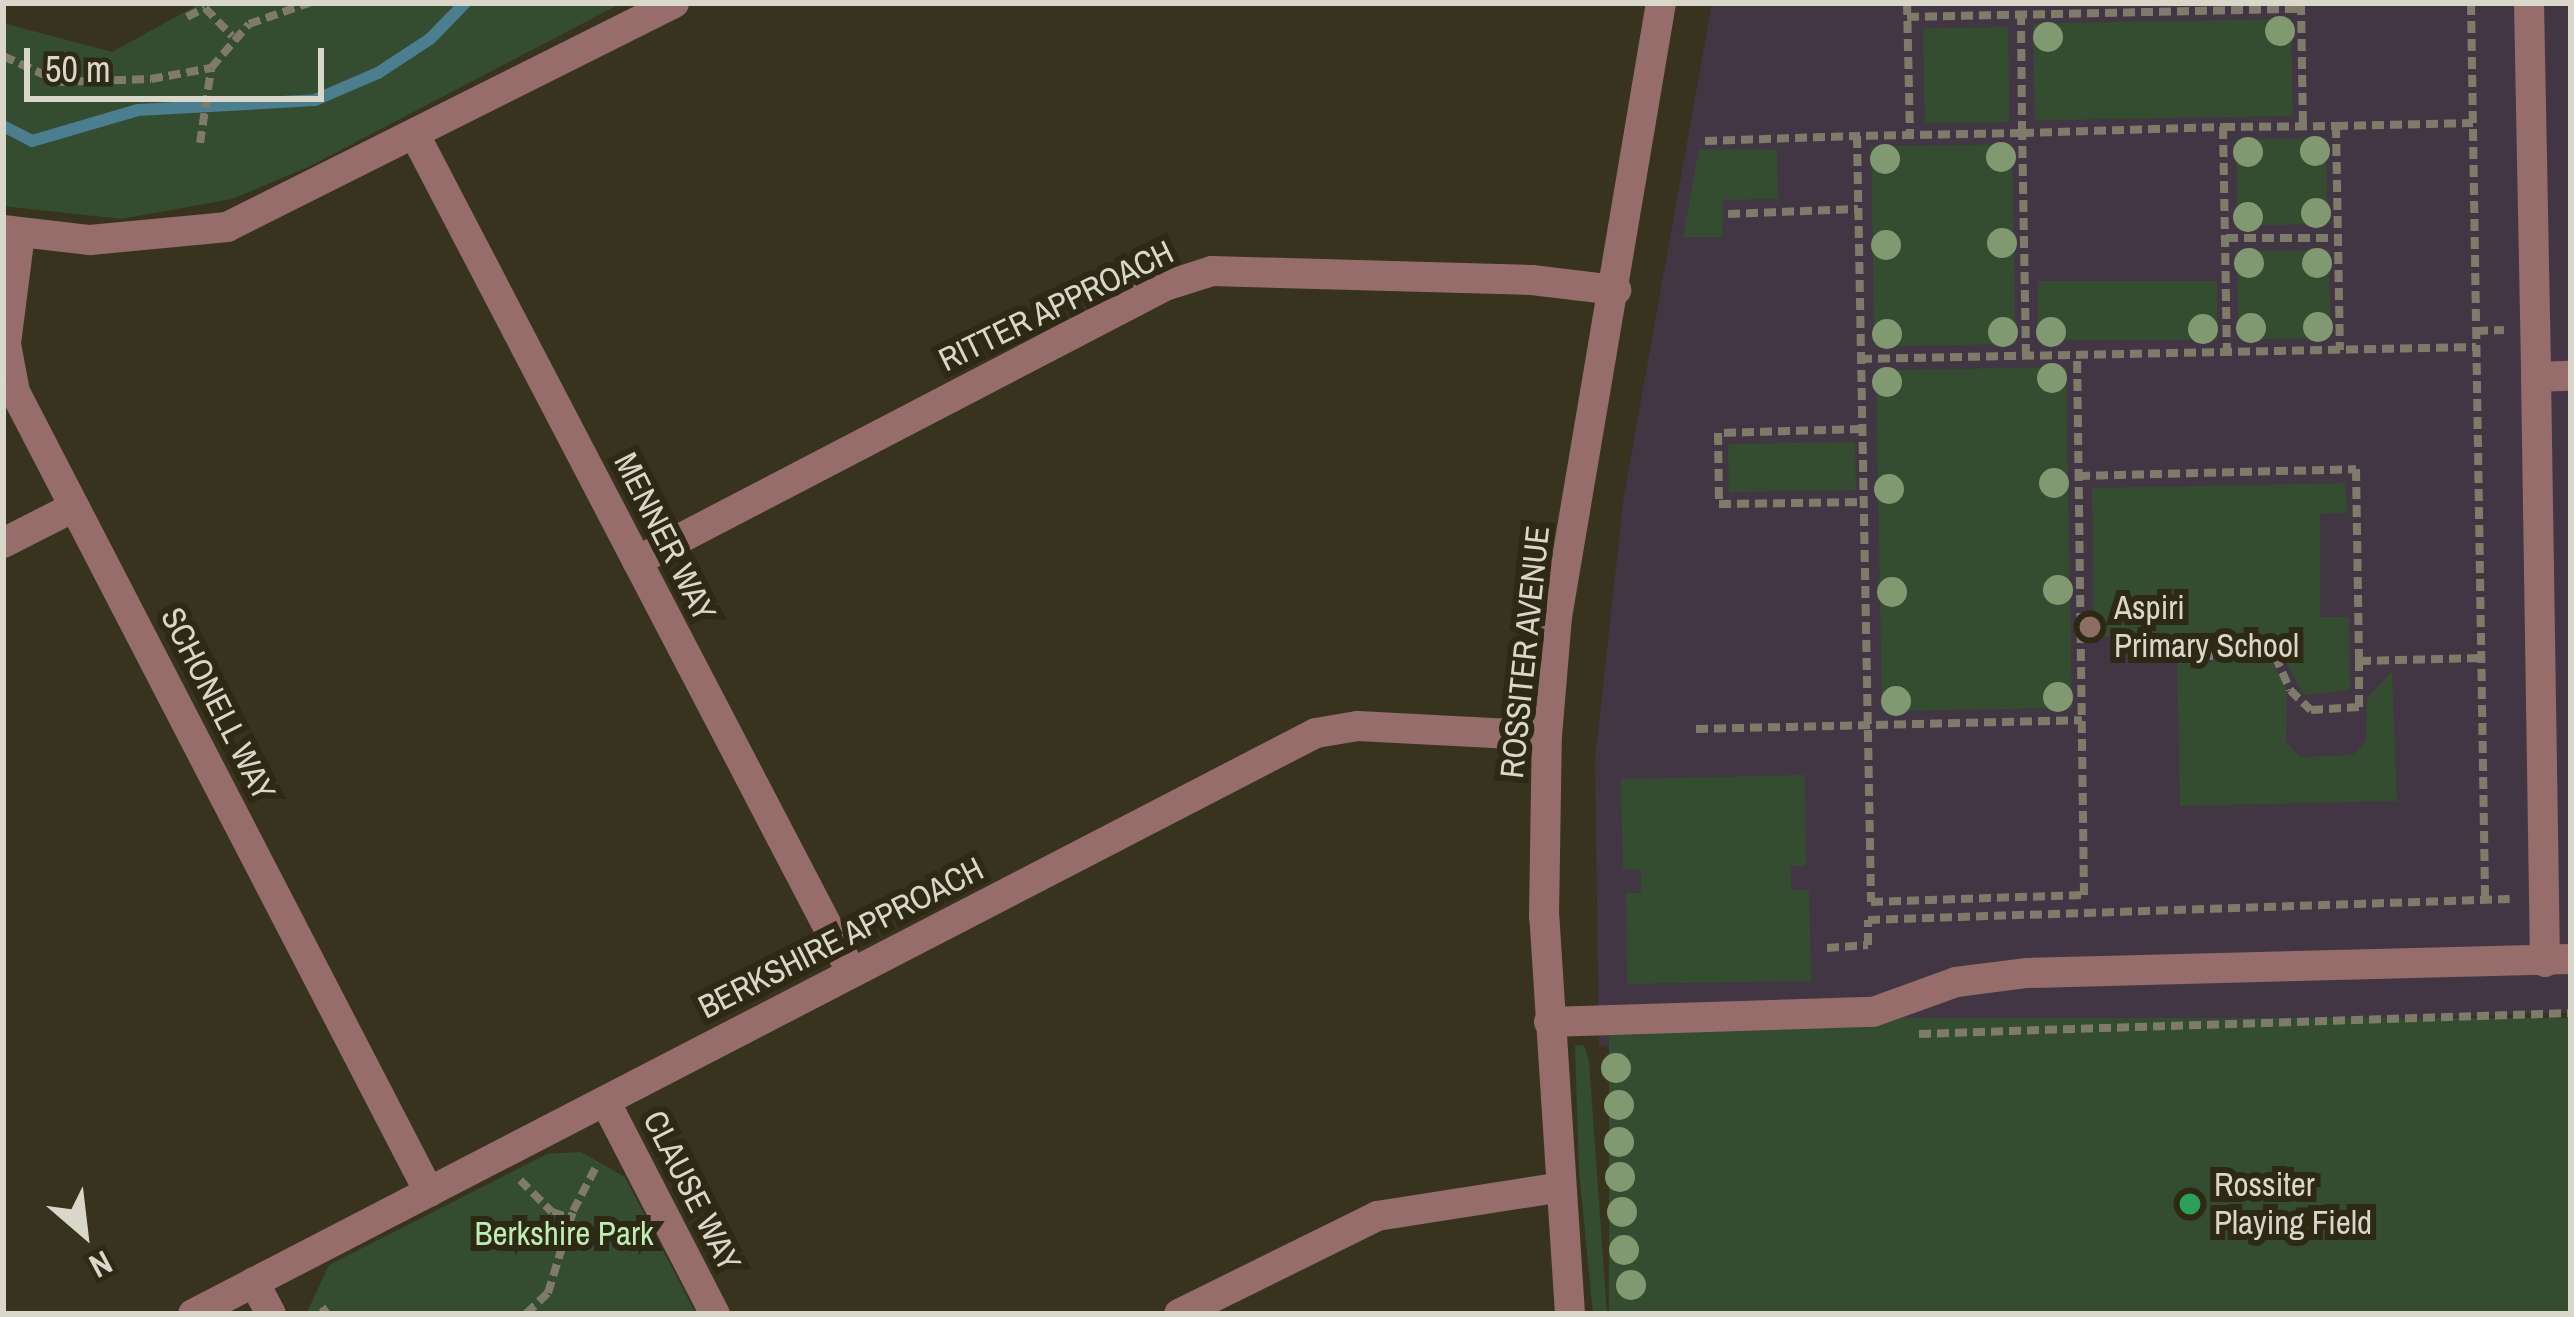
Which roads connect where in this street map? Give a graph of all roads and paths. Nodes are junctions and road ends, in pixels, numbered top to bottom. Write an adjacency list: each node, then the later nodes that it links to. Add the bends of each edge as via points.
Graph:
1 (309, 3): 11 (path, via 268,14)
2 (674, 3): 19 (street)
3 (1660, 3): 29 (street, ROSSITER AVENUE)
4 (1906, 3): 10 (path)
5 (2471, 3): 14 (path)
6 (2529, 3): 37 (street)
7 (2301, 6): 8 (path); 15 (path)
8 (2020, 13): 10 (path); 18 (path)
9 (187, 17): 11 (path, via 206,8)
10 (1907, 17): 20 (path)
11 (232, 36): 13 (path)
12 (3, 56): 13 (path, via 85,85)
13 (212, 68): 22 (path)
14 (2473, 123): 16 (path); 30 (path)
15 (2303, 126): 16 (path); 17 (path)
16 (2336, 126): 28 (path)
17 (2223, 127): 18 (path); 27 (path)
18 (2022, 133): 20 (path); 34 (path)
19 (415, 135): 26 (street, via 227,227 141,239); 43 (street, MENNER WAY)
20 (1910, 135): 21 (path)
21 (1857, 136): 23 (path); 24 (path)
22 (200, 140)
23 (1705, 141)
24 (1858, 209): 25 (path); 35 (path)
25 (1728, 214)
26 (12, 232): 41 (street, SCHONELL WAY, via 10,373)
27 (2226, 238): 28 (path); 32 (path)
28 (2337, 238): 31 (path)
29 (1616, 290): 43 (street, RITTER APPROACH, via 1532,280 1212,272 1165,286); 50 (street, ROSSITER AVENUE, via 1557,617)
30 (2476, 347): 31 (path); 45 (path)
31 (2340, 350): 32 (path)
32 (2227, 352): 33 (path)
33 (2077, 355): 34 (path); 39 (path)
34 (2026, 356): 35 (path)
35 (1860, 359): 38 (path)
36 (2571, 376): 37 (street)
37 (2536, 377): 52 (street)
38 (1862, 429): 40 (path); 40 (path, via 1718,433 1719,504)
39 (2078, 476): 46 (path, via 2356,469); 47 (path)
40 (1863, 502): 48 (path)
41 (74, 507): 42 (street); 63 (street, SCHONELL WAY)
42 (3, 543)
43 (637, 561): 55 (street, MENNER WAY)
44 (2169, 642): 46 (path, via 2182,656 2275,656 2290,690 2312,710 2359,707)
45 (2481, 658): 46 (path); 51 (path)
46 (2360, 661)
47 (2082, 720): 48 (path); 48 (path, via 2084,895 1871,902)
48 (1868, 724): 49 (path)
49 (1696, 729)
50 (1547, 736): 55 (street, BERKSHIRE APPROACH, via 1358,726 1316,733); 57 (street, ROSSITER AVENUE)
51 (2485, 899): 52 (path); 53 (path, via 1868,920 1868,945)
52 (2544, 899): 54 (street)
53 (1827, 948)
54 (2558, 960): 57 (street, via 2027,973 1956,982 1873,1012)
55 (852, 973): 59 (street, BERKSHIRE APPROACH)
56 (2571, 1013): 58 (path)
57 (1549, 1022): 62 (street, ROSSITER AVENUE)
58 (1903, 1034)
59 (605, 1100): 63 (street, BERKSHIRE APPROACH); 69 (street, CLAUSE WAY)
60 (598, 1163): 64 (path)
61 (517, 1178): 64 (path, via 552,1212)
62 (1556, 1188): 70 (street, via 1377,1216); 71 (street, ROSSITER AVENUE)
63 (429, 1192): 65 (street, BERKSHIRE APPROACH)
64 (571, 1218): 68 (path, via 548,1293)
65 (254, 1282): 66 (street, BERKSHIRE APPROACH); 67 (street)
66 (193, 1314)
67 (271, 1314)
68 (526, 1314)
69 (715, 1314)
70 (1179, 1314)
71 (1570, 1314)

